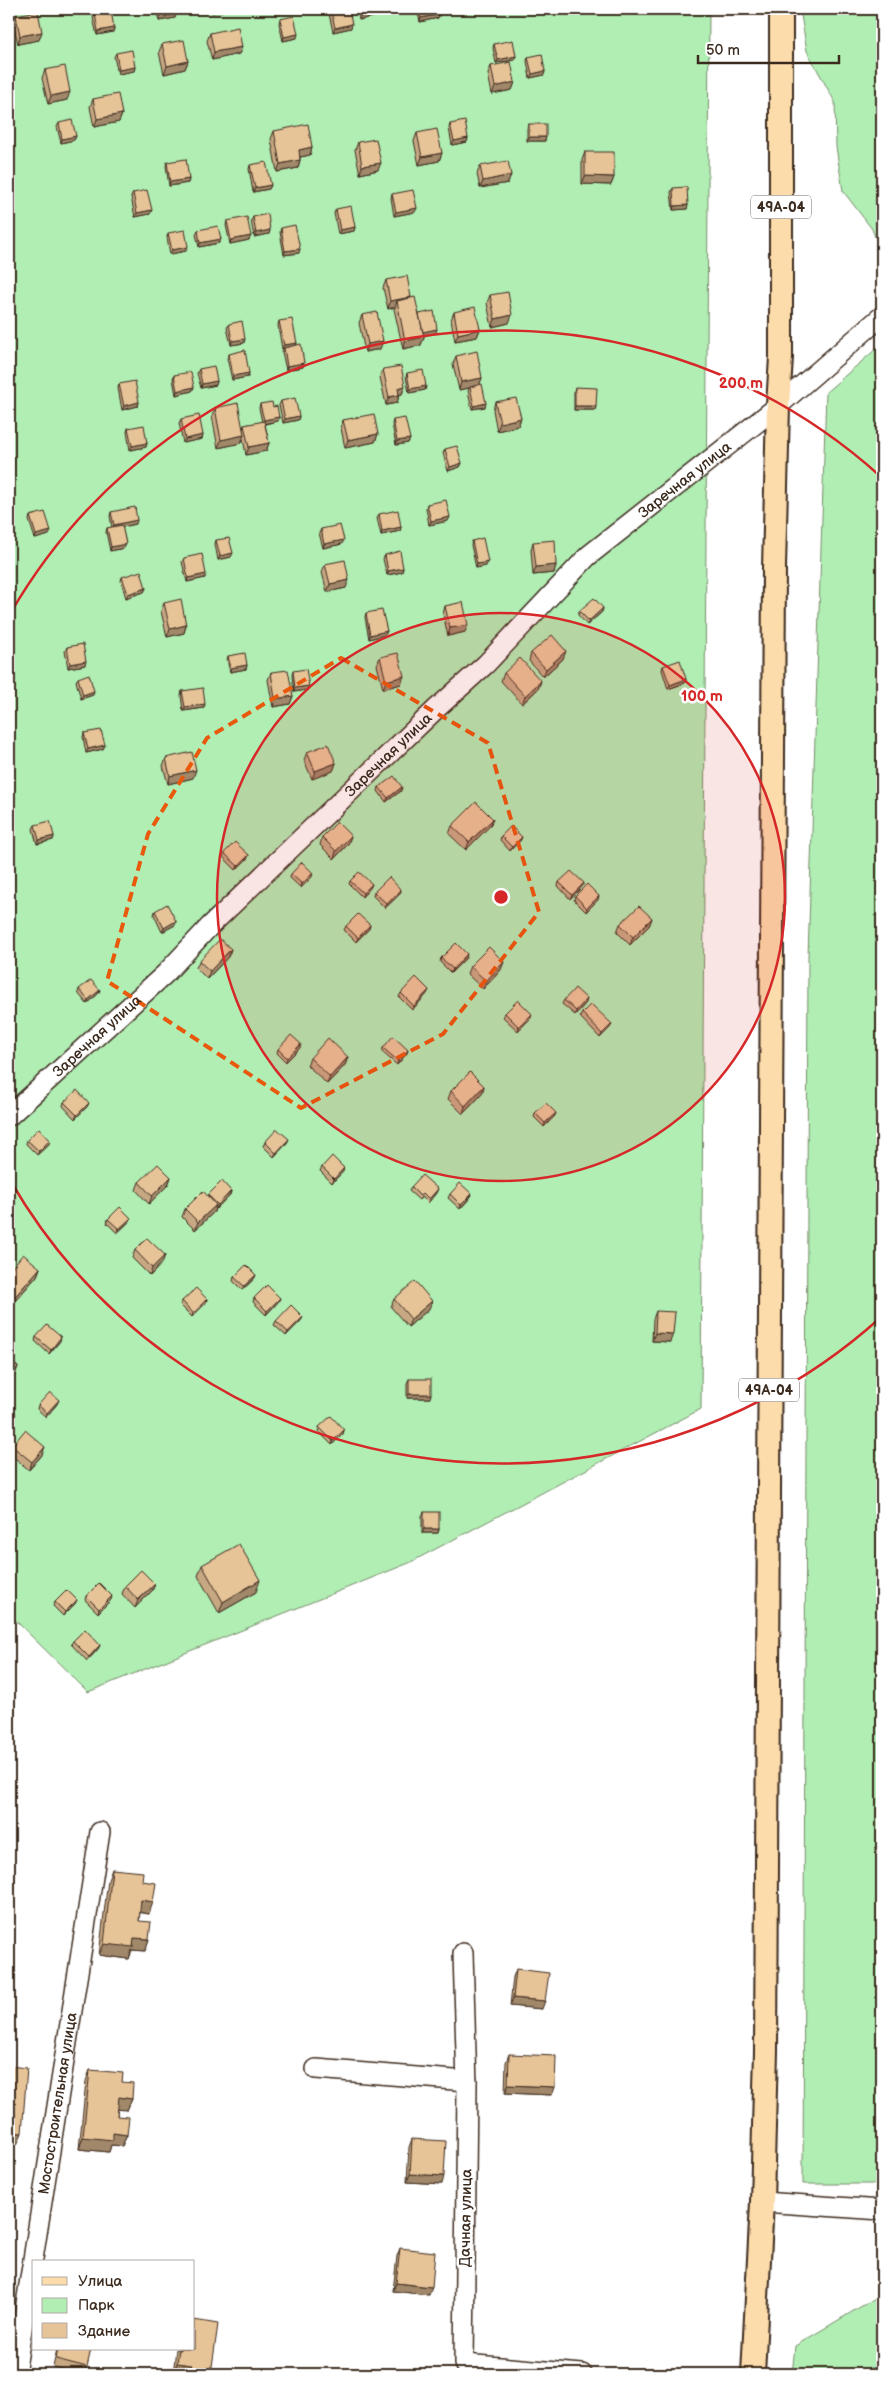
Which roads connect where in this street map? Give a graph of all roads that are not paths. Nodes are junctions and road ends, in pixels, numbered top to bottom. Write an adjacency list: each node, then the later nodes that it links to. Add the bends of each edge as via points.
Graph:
1 (781, 9): 3 (main road, 49А-04, via 781,357)
2 (882, 316): 3 (street, Заречная улица)
3 (778, 406): 4 (street, Заречная улица, via 588,556 486,664 210,926 165,974); 9 (main road, 49А-04, via 774,577 766,2051)
4 (9, 1116)
5 (100, 1832): 11 (street, Мостостроительная улица)
6 (463, 1953): 8 (street, Дачная улица)
7 (316, 2070): 8 (street)
8 (467, 2081): 14 (street, Дачная улица, via 464,2364)
9 (762, 2202): 10 (street); 15 (main road, 49А-04)
10 (882, 2210)
11 (33, 2260)
12 (32, 2266): 13 (street, Мостостроительная улица)
13 (15, 2374)
14 (582, 2374)
15 (753, 2374)

